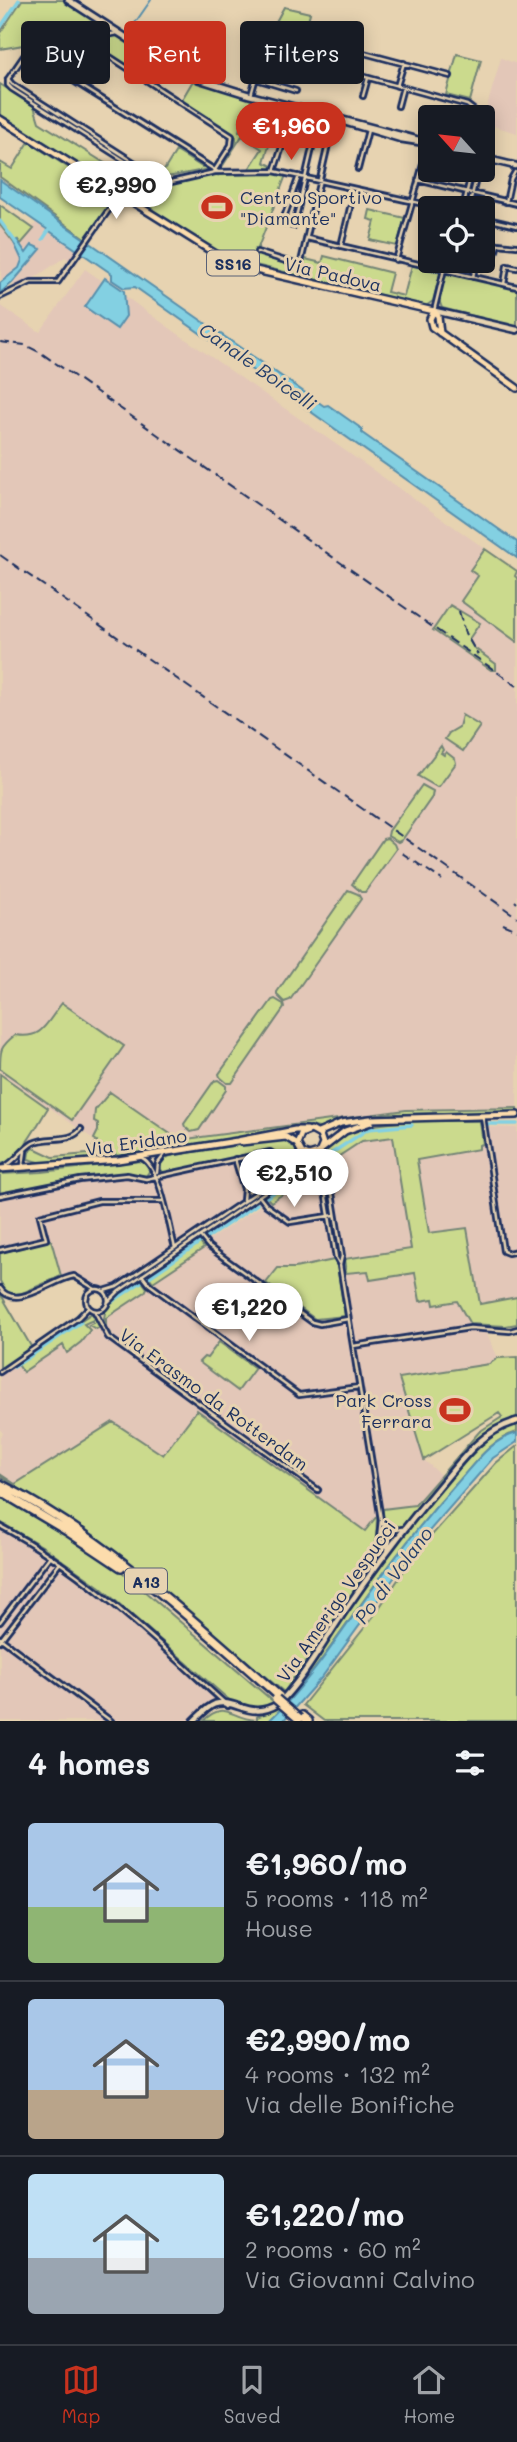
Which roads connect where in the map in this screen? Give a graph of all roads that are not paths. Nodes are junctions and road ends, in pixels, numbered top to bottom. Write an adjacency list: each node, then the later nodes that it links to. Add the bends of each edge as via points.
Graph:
1 (68, 0): 2 (main road)
2 (96, 21)
3 (110, 27): 4 (main road)
4 (119, 33): 5 (street); 20 (main road, via 191,76)
5 (110, 34)
6 (364, 52): 9 (street)
7 (110, 58): 39 (street, via 232,136)
8 (21, 59): 13 (street)
9 (404, 63): 10 (street); 17 (street)
10 (450, 76)
11 (364, 77): 12 (street)
12 (368, 78): 17 (street); 21 (street)
13 (8, 79): 23 (street); 27 (street, via 9,88)
14 (79, 84): 39 (street)
15 (254, 84): 20 (street)
16 (275, 84): 19 (street)
17 (397, 86): 18 (street)
18 (403, 87): 24 (street); 25 (street)
19 (296, 90)
20 (251, 95): 22 (main road)
21 (363, 96)
22 (271, 101): 26 (main road); 30 (street)
23 (43, 103): 27 (street); 41 (street)
24 (465, 105)
25 (398, 106)
26 (295, 107): 28 (main road); 40 (street)
27 (40, 108): 36 (street)
28 (334, 118): 31 (main road); 32 (street); 33 (main road)
29 (0, 120): 53 (main road, Via Padova / SS16)
30 (263, 125)
31 (368, 130): 33 (main road); 37 (street)
32 (331, 134): 43 (street, via 316,131); 47 (street)
33 (401, 136): 34 (main road)
34 (418, 143)
35 (495, 162): 38 (main road)
36 (131, 165): 44 (street); 52 (street, via 134,174)
37 (358, 169)
38 (516, 170): 60 (street)
39 (217, 171): 40 (street); 48 (street)
40 (274, 171): 42 (street)
41 (151, 172): 46 (street); 48 (street)
42 (299, 176): 43 (street); 43 (street, via 282,223 294,226)
43 (305, 177): 47 (street)
44 (141, 180): 46 (street); 52 (street); 54 (street)
45 (418, 180): 59 (street)
46 (155, 181): 48 (street); 54 (street)
47 (320, 181): 59 (street); 67 (street)
48 (165, 182): 54 (street)
49 (426, 182): 55 (street)
50 (471, 182): 55 (street)
51 (474, 182): 55 (street)
52 (128, 183): 53 (street); 56 (street)
53 (108, 187): 56 (main road, Via Padova / SS16)
54 (148, 188): 56 (street); 63 (street, via 138,197)
55 (470, 193): 57 (street); 58 (street); 60 (street)
56 (120, 195): 63 (main road, Via Padova / SS16); 81 (street, via 56,284 31,282)
57 (469, 196)
58 (470, 196)
59 (412, 202): 61 (street); 72 (street)
60 (506, 202): 62 (street)
61 (418, 203)
62 (517, 204)
63 (139, 207): 82 (main road, Via Padova / SS16, via 236,265)
64 (350, 208): 68 (street)
65 (495, 220): 66 (street)
66 (517, 226)
67 (307, 238): 68 (street); 70 (street, Via Padova, via 297,264)
68 (341, 246): 72 (street)
69 (517, 246): 71 (street, via 498,244)
70 (257, 252)
71 (495, 254)
72 (396, 260): 73 (street)
73 (418, 265)
74 (517, 268): 79 (street, via 507,266)
75 (444, 273): 83 (street)
76 (455, 273): 78 (street)
77 (473, 273): 78 (street)
78 (472, 276): 79 (street)
79 (504, 284): 80 (street)
80 (517, 287)
81 (0, 297)
82 (408, 306): 83 (main road, Via Padova / SS16); 85 (main road, Via Padova, via 424,312)
83 (434, 311): 84 (main road, Via Padova / SS16); 85 (main road); 86 (main road)
84 (455, 316): 86 (main road); 87 (main road, Via Padova / SS16)
85 (430, 325): 88 (main road, Via Padova)
86 (439, 326): 88 (main road)
87 (517, 330)
88 (442, 335): 89 (main road, Via Padova)
89 (517, 388)
90 (517, 1115): 92 (main road)
91 (394, 1118): 92 (main road); 95 (main road, via 345,1122); 99 (main road, via 352,1127)
92 (483, 1118): 123 (street, via 502,1247 506,1253)
93 (81, 1129): 98 (street, Via Eridano, via 69,1138 38,1141)
94 (307, 1130): 95 (main road, Via Eridano); 96 (main road, Via Eridano); 97 (main road, via 299,1137)
95 (318, 1133): 99 (main road, via 323,1140)
96 (237, 1141): 97 (main road, Via Eridano, via 286,1137); 100 (main road, Via Eridano)
97 (298, 1147): 103 (main road, Via Eridano); 112 (street, via 295,1166)
98 (25, 1149): 101 (street, Via Eridano); 102 (street)
99 (321, 1150): 103 (main road); 108 (street)
100 (166, 1153): 104 (main road, Via Eridano); 111 (street)
101 (19, 1156): 107 (street); 109 (street, Via Eridano)
102 (26, 1156): 106 (street); 107 (street)
103 (311, 1156): 110 (street); 114 (street, via 299,1169)
104 (139, 1157): 106 (main road, Via Eridano); 111 (street, via 150,1163)
105 (235, 1159): 111 (street); 112 (street, via 273,1153 278,1160); 113 (street)
106 (37, 1167): 107 (main road, Via Eridano)
107 (21, 1168): 109 (main road, Via Eridano)
108 (328, 1168): 110 (street); 118 (street)
109 (0, 1169)
110 (322, 1170): 119 (street)
111 (156, 1176): 115 (street, via 80,1180); 116 (street)
112 (273, 1181): 114 (street)
113 (244, 1189): 114 (street); 117 (street)
114 (257, 1195): 117 (street); 119 (street, via 289,1222); 120 (street)
115 (0, 1196)
116 (163, 1201): 121 (street); 122 (street, via 100,1200 40,1216 46,1239)
117 (243, 1202): 121 (street)
118 (335, 1215): 119 (street); 124 (street)
119 (329, 1216): 124 (street)
120 (200, 1236): 125 (street); 135 (street, via 312,1322)
121 (175, 1248): 129 (street)
122 (0, 1250)
123 (517, 1251)
124 (340, 1265): 135 (street)
125 (142, 1275): 131 (street); 140 (street, via 299,1395)
126 (85, 1285): 127 (street, via 70,1276 14,1298); 128 (street); 130 (street)
127 (0, 1288)
128 (95, 1289): 129 (street); 130 (street)
129 (104, 1291): 131 (street)
130 (87, 1296): 132 (street)
131 (108, 1302): 133 (street)
132 (88, 1308): 134 (street); 139 (street)
133 (104, 1309): 134 (street); 136 (street, Via Erasmo da Rotterdam)
134 (95, 1312): 136 (street, Via Erasmo da Rotterdam)
135 (349, 1319): 138 (street)
136 (102, 1323): 143 (street, Via Erasmo da Rotterdam, via 108,1337)
137 (517, 1329): 138 (street, via 470,1328)
138 (353, 1346): 140 (street)
139 (0, 1372)
140 (359, 1387): 145 (street)
141 (516, 1422): 147 (main road, Via Amerigo Vespucci, via 477,1443)
142 (0, 1484): 156 (highway, A13, via 70,1525 128,1567)
143 (318, 1490)
144 (0, 1492): 156 (highway, A13, via 126,1570)
145 (381, 1520): 148 (street); 149 (street)
146 (0, 1526): 151 (street, Via Amerigo Vespucci)
147 (403, 1529): 148 (street); 150 (main road, Via Amerigo Vespucci)
148 (387, 1530): 150 (street)
149 (379, 1541): 150 (street); 153 (street)
150 (388, 1548): 153 (main road, Via Amerigo Vespucci)
151 (50, 1556): 152 (street, Via Amerigo Vespucci); 154 (street)
152 (60, 1563): 155 (street); 157 (street, Via Amerigo Vespucci, via 113,1602)
153 (370, 1574): 157 (main road, Via Amerigo Vespucci, via 276,1706 253,1715)
154 (0, 1622)
155 (0, 1639): 159 (street)
156 (277, 1697): 158 (highway, A13, bridge)
157 (228, 1706): 160 (main road, via 214,1704)
158 (302, 1719)
159 (111, 1721)
160 (194, 1721)

